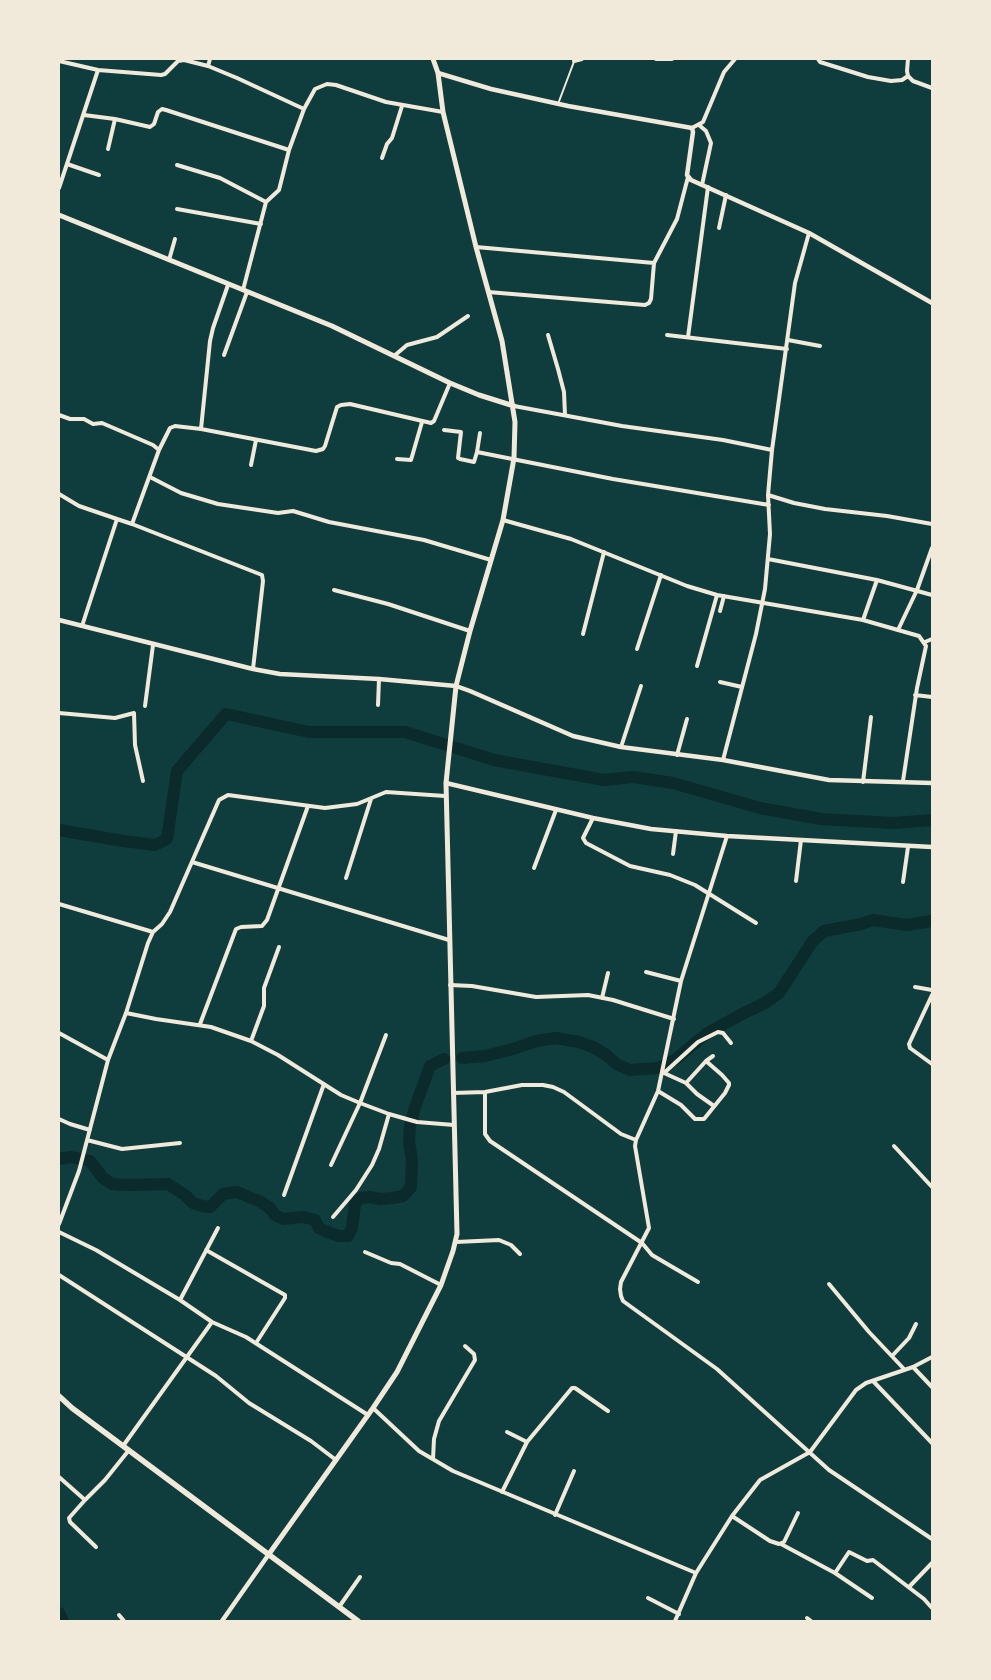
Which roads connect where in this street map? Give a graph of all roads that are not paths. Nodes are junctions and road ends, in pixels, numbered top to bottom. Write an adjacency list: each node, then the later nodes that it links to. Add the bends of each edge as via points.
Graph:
1 (210, 59): 11 (street)
2 (433, 59): 13 (main road)
3 (582, 59): 9 (street)
4 (656, 59): 5 (street)
5 (672, 59)
6 (735, 59): 22 (street, via 724,72)
7 (818, 59): 14 (street, via 868,77 891,81)
8 (908, 59): 14 (street)
9 (574, 60): 16 (lane)
10 (59, 61): 12 (street)
11 (208, 66): 12 (street, via 184,60 160,75); 18 (street)
12 (98, 70): 20 (street)
13 (438, 74): 16 (street); 19 (main road)
14 (908, 76): 15 (street)
15 (932, 88)
16 (558, 104): 23 (street)
17 (402, 106): 18 (street, via 328,84 315,89); 19 (street); 26 (street)
18 (304, 110): 25 (street)
19 (443, 112): 41 (main road)
20 (84, 116): 21 (street); 27 (street)
21 (115, 118): 24 (street); 25 (street, via 150,127 160,110 166,110)
22 (699, 126): 23 (street); 31 (street, via 706,131 711,143)
23 (692, 128): 30 (street)
24 (108, 149)
25 (289, 150): 34 (street, via 279,190)
26 (382, 158)
27 (67, 164): 29 (street); 32 (street)
28 (178, 165): 34 (street, via 220,178)
29 (99, 175)
30 (688, 177): 31 (street); 43 (street, via 677,219)
31 (705, 186): 33 (street); 51 (street)
32 (59, 188)
33 (726, 194): 38 (street); 39 (street)
34 (266, 202): 37 (street)
35 (177, 209): 37 (street)
36 (59, 215): 42 (main road)
37 (261, 224): 45 (street)
38 (719, 228)
39 (808, 233): 47 (street); 52 (street, via 798,271)
40 (175, 240): 42 (street)
41 (476, 247): 43 (street); 46 (main road)
42 (169, 260): 44 (main road)
43 (654, 263): 46 (street, via 651,299 645,305)
44 (228, 285): 45 (main road); 62 (street, via 212,335)
45 (245, 291): 55 (street); 56 (main road, via 332,326)
46 (488, 292): 58 (main road, via 502,341)
47 (932, 304)
48 (468, 316): 56 (street, via 437,337 410,343)
49 (548, 335): 60 (street, via 564,392)
50 (667, 335): 51 (street)
51 (688, 337): 54 (street)
52 (788, 340): 53 (street); 54 (street)
53 (820, 346)
54 (787, 349): 67 (street)
55 (224, 355)
56 (394, 356): 57 (main road)
57 (450, 383): 58 (main road); 61 (street, via 434,421)
58 (514, 406): 60 (street); 69 (main road)
59 (59, 415): 66 (street, via 84,419 93,424 102,423)
60 (565, 415): 67 (street)
61 (422, 422): 65 (street, via 346,404 338,407 323,450 316,452); 70 (street, via 410,460)
62 (201, 429): 65 (street); 66 (street, via 172,426)
63 (444, 430): 68 (street, via 461,432 459,459 474,462)
64 (480, 433): 68 (street)
65 (256, 440): 71 (street)
66 (159, 450): 72 (street)
67 (772, 450): 74 (street)
68 (477, 452): 69 (street)
69 (514, 458): 75 (street, via 613,479); 77 (main road)
70 (397, 459)
71 (251, 465)
72 (150, 477): 78 (street); 83 (street, via 181,493 218,504 291,512 424,540)
73 (59, 494): 76 (street, via 79,506)
74 (768, 495): 75 (street); 79 (street, via 825,509)
75 (769, 505): 82 (street)
76 (117, 519): 78 (street); 95 (street)
77 (503, 520): 81 (street); 83 (main road)
78 (132, 524): 105 (street, via 262,575 264,581)
79 (932, 524)
80 (932, 548): 87 (street)
81 (604, 552): 84 (street); 98 (street)
82 (768, 559): 85 (street); 91 (street)
83 (491, 560): 97 (main road)
84 (660, 575): 88 (street); 102 (street)
85 (877, 580): 87 (street); 94 (street)
86 (334, 590): 97 (street, via 396,606)
87 (917, 590): 89 (street); 96 (street)
88 (717, 594): 90 (street); 104 (street)
89 (932, 595)
90 (724, 596): 91 (street); 92 (street)
91 (761, 601): 94 (street); 110 (street, via 759,623)
92 (720, 611)
93 (59, 620): 95 (street)
94 (863, 620): 96 (street)
95 (82, 626): 101 (street)
96 (898, 630): 100 (street, via 919,636)
97 (470, 631): 108 (main road)
98 (583, 634)
99 (932, 639): 100 (street)
100 (926, 644): 103 (street); 111 (street)
101 (153, 645): 105 (street); 114 (street)
102 (637, 648)
103 (932, 648)
104 (697, 666)
105 (253, 669): 106 (street, via 280,674)
106 (379, 679): 108 (street); 113 (street)
107 (720, 682): 110 (street)
108 (456, 686): 118 (street, via 573,736); 124 (main road)
109 (641, 686): 118 (street)
110 (742, 688): 120 (street)
111 (915, 695): 112 (street); 122 (street)
112 (932, 697)
113 (378, 705)
114 (145, 706)
115 (59, 713): 121 (street, via 115,718 134,713 135,745)
116 (871, 717): 123 (street)
117 (687, 719): 119 (street)
118 (621, 747): 119 (street)
119 (676, 755): 120 (street)
120 (724, 760): 123 (street, via 829,780)
121 (143, 781)
122 (903, 781): 123 (street); 125 (street)
123 (863, 782)
124 (446, 783): 126 (main road); 129 (street)
125 (932, 783)
126 (445, 796): 127 (street, via 386,792); 147 (main road)
127 (371, 799): 128 (street, via 325,808); 139 (street)
128 (308, 806): 137 (street, via 224,796 216,803); 142 (street)
129 (556, 810): 130 (street); 138 (street)
130 (593, 818): 131 (street); 143 (street, via 583,838 586,843 630,866 675,876)
131 (676, 831): 132 (street); 136 (street)
132 (727, 836): 133 (street); 143 (street)
133 (801, 840): 134 (street); 140 (street)
134 (908, 847): 135 (street); 141 (street)
135 (932, 847)
136 (672, 854)
137 (192, 862): 142 (street); 146 (street, via 170,912)
138 (534, 868)
139 (346, 878)
140 (796, 881)
141 (903, 882)
142 (278, 888): 147 (street); 159 (street, via 262,926 236,929)
143 (710, 894): 145 (street); 151 (street)
144 (59, 904): 146 (street)
145 (756, 923)
146 (153, 932): 157 (street)
147 (449, 940): 152 (main road)
148 (280, 947): 162 (street, via 264,988 264,1006)
149 (646, 972): 151 (street)
150 (608, 973): 156 (street)
151 (681, 981): 158 (street)
152 (450, 985): 156 (street, via 536,997 588,995); 173 (main road)
153 (915, 987): 154 (street)
154 (932, 990)
155 (932, 995): 167 (street, via 909,1044)
156 (602, 998): 158 (street)
157 (126, 1013): 159 (street); 165 (street)
158 (674, 1018): 168 (street)
159 (200, 1024): 162 (street)
160 (59, 1033): 165 (street)
161 (386, 1035): 174 (street)
162 (251, 1041): 170 (street)
163 (731, 1043): 168 (street, via 718,1032 698,1042)
164 (713, 1056): 166 (street)
165 (108, 1060): 179 (street)
166 (706, 1061): 169 (street); 175 (street, via 729,1083)
167 (932, 1064)
168 (663, 1073): 169 (street); 171 (street)
169 (686, 1083): 175 (street)
170 (324, 1084): 174 (street); 186 (street)
171 (658, 1091): 175 (street, via 696,1119 704,1119); 181 (street)
172 (485, 1092): 173 (street); 181 (street, via 522,1085 553,1088 564,1092 620,1134); 192 (street, via 485,1134 490,1141)
173 (454, 1093): 178 (main road)
174 (360, 1103): 176 (street); 184 (street)
175 (714, 1106)
176 (389, 1114): 178 (street, via 417,1122); 187 (street, via 379,1149 365,1178)
177 (59, 1119): 179 (street)
178 (454, 1125): 191 (main road)
179 (90, 1130): 180 (street)
180 (87, 1140): 182 (street, via 122,1149); 188 (street)
181 (636, 1140): 192 (street, via 649,1224)
182 (180, 1143)
183 (894, 1146): 185 (street)
184 (331, 1165)
185 (932, 1187)
186 (284, 1195)
187 (333, 1217)
188 (59, 1224)
189 (218, 1228): 193 (street)
190 (59, 1232): 200 (street)
191 (456, 1242): 195 (street, via 499,1240); 199 (main road)
192 (642, 1243): 197 (street, via 652,1255); 221 (street, via 621,1282 624,1301 717,1370)
193 (206, 1250): 200 (street); 203 (street, via 284,1295)
194 (365, 1252): 199 (street, via 400,1264)
195 (520, 1254)
196 (59, 1275): 207 (street)
197 (698, 1282)
198 (829, 1284): 205 (street)
199 (441, 1285): 213 (main road, via 397,1372)
200 (180, 1300): 201 (street)
201 (212, 1322): 203 (street); 207 (street)
202 (916, 1324): 205 (street, via 909,1338)
203 (256, 1343): 215 (street)
204 (466, 1346): 222 (street, via 475,1360 439,1421)
205 (892, 1356): 209 (street)
206 (932, 1356): 208 (street)
207 (188, 1358): 219 (street); 223 (street)
208 (912, 1366): 209 (street); 211 (street)
209 (904, 1369): 210 (street)
210 (873, 1381): 218 (street); 221 (street, via 856,1390)
211 (932, 1387)
212 (59, 1396): 219 (highway)
213 (373, 1408): 215 (main road); 222 (street, via 419,1450)
214 (608, 1411): 217 (street, via 573,1388)
215 (368, 1415): 223 (main road)
216 (507, 1432): 217 (street)
217 (527, 1442): 226 (street)
218 (932, 1443)
219 (123, 1446): 220 (highway)
220 (129, 1450): 227 (street, via 106,1480); 234 (highway)
221 (810, 1452): 230 (street, via 760,1480); 231 (street, via 829,1470)
222 (433, 1458): 226 (street, via 453,1471)
223 (336, 1460): 234 (main road)
224 (574, 1472): 229 (street)
225 (59, 1477): 227 (street)
226 (502, 1492): 229 (street)
227 (85, 1500): 233 (street, via 70,1520)
228 (798, 1513): 232 (street)
229 (555, 1515): 236 (street)
230 (732, 1516): 232 (street); 236 (street)
231 (932, 1538)
232 (781, 1544): 237 (street)
233 (96, 1547)
234 (269, 1554): 242 (highway); 248 (street)
235 (932, 1563): 239 (street)
236 (696, 1573): 244 (street)
237 (835, 1573): 239 (street, via 850,1552 865,1560 876,1561); 241 (street)
238 (360, 1577): 242 (street)
239 (909, 1587): 243 (street)
240 (648, 1598): 244 (street)
241 (872, 1598)
242 (339, 1607): 249 (highway)
243 (932, 1608)
244 (679, 1614): 250 (street)
245 (119, 1616): 247 (street)
246 (806, 1618): 251 (street)
247 (124, 1621)
248 (222, 1621)
249 (358, 1621)
250 (675, 1621)
251 (811, 1621)

